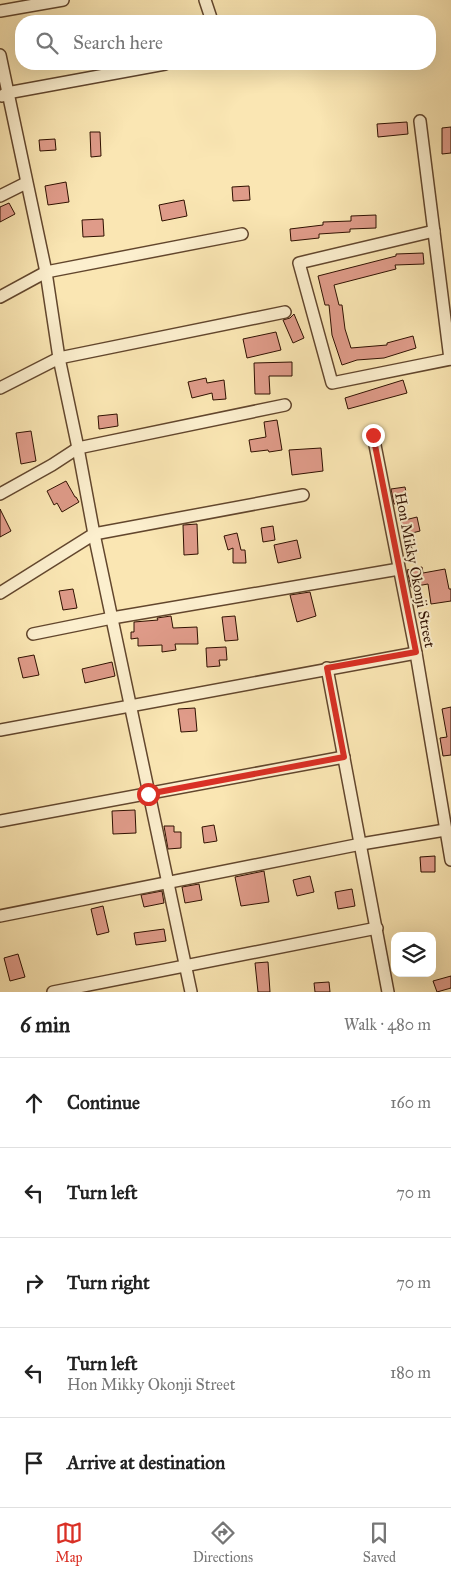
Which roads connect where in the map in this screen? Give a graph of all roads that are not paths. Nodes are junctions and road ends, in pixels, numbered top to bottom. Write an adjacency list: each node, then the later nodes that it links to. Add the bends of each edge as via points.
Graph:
1 (63, 0): 3 (street)
2 (205, 0): 4 (street)
3 (0, 11)
4 (210, 15)
5 (0, 55): 7 (street)
6 (134, 70): 7 (street)
7 (4, 95): 9 (street)
8 (420, 121): 11 (street)
9 (26, 183): 10 (street); 13 (street)
10 (0, 196)
11 (434, 230): 17 (street); 17 (street, via 300,263 332,383)
12 (242, 234): 13 (street)
13 (46, 272): 14 (street); 16 (street)
14 (0, 297)
15 (285, 312): 16 (street)
16 (59, 358): 18 (street); 21 (street)
17 (450, 359)
18 (0, 388)
19 (285, 405): 21 (street)
20 (373, 435): 25 (street, Hon Mikky Okonji Street)
21 (78, 448): 22 (street); 24 (street)
22 (0, 494)
23 (303, 495): 24 (street)
24 (94, 534): 26 (street); 27 (street)
25 (399, 569): 27 (street); 29 (street, Hon Mikky Okonji Street)
26 (0, 593)
27 (112, 618): 28 (street); 31 (street)
28 (33, 634)
29 (416, 652): 30 (street); 36 (street, Hon Mikky Okonji Street)
30 (327, 668): 31 (street); 33 (street)
31 (129, 707): 32 (street); 34 (street)
32 (0, 730)
33 (344, 757): 34 (street); 37 (street)
34 (148, 794): 35 (street); 39 (street)
35 (0, 821)
36 (445, 830): 37 (street); 38 (street, Hon Mikky Okonji Street)
37 (361, 844): 39 (street); 41 (street)
38 (451, 860)
39 (167, 882): 40 (street); 42 (street)
40 (0, 916)
41 (377, 928): 42 (street); 45 (street)
42 (185, 966): 43 (street); 44 (street)
43 (53, 992)
44 (191, 992)
45 (388, 992)

